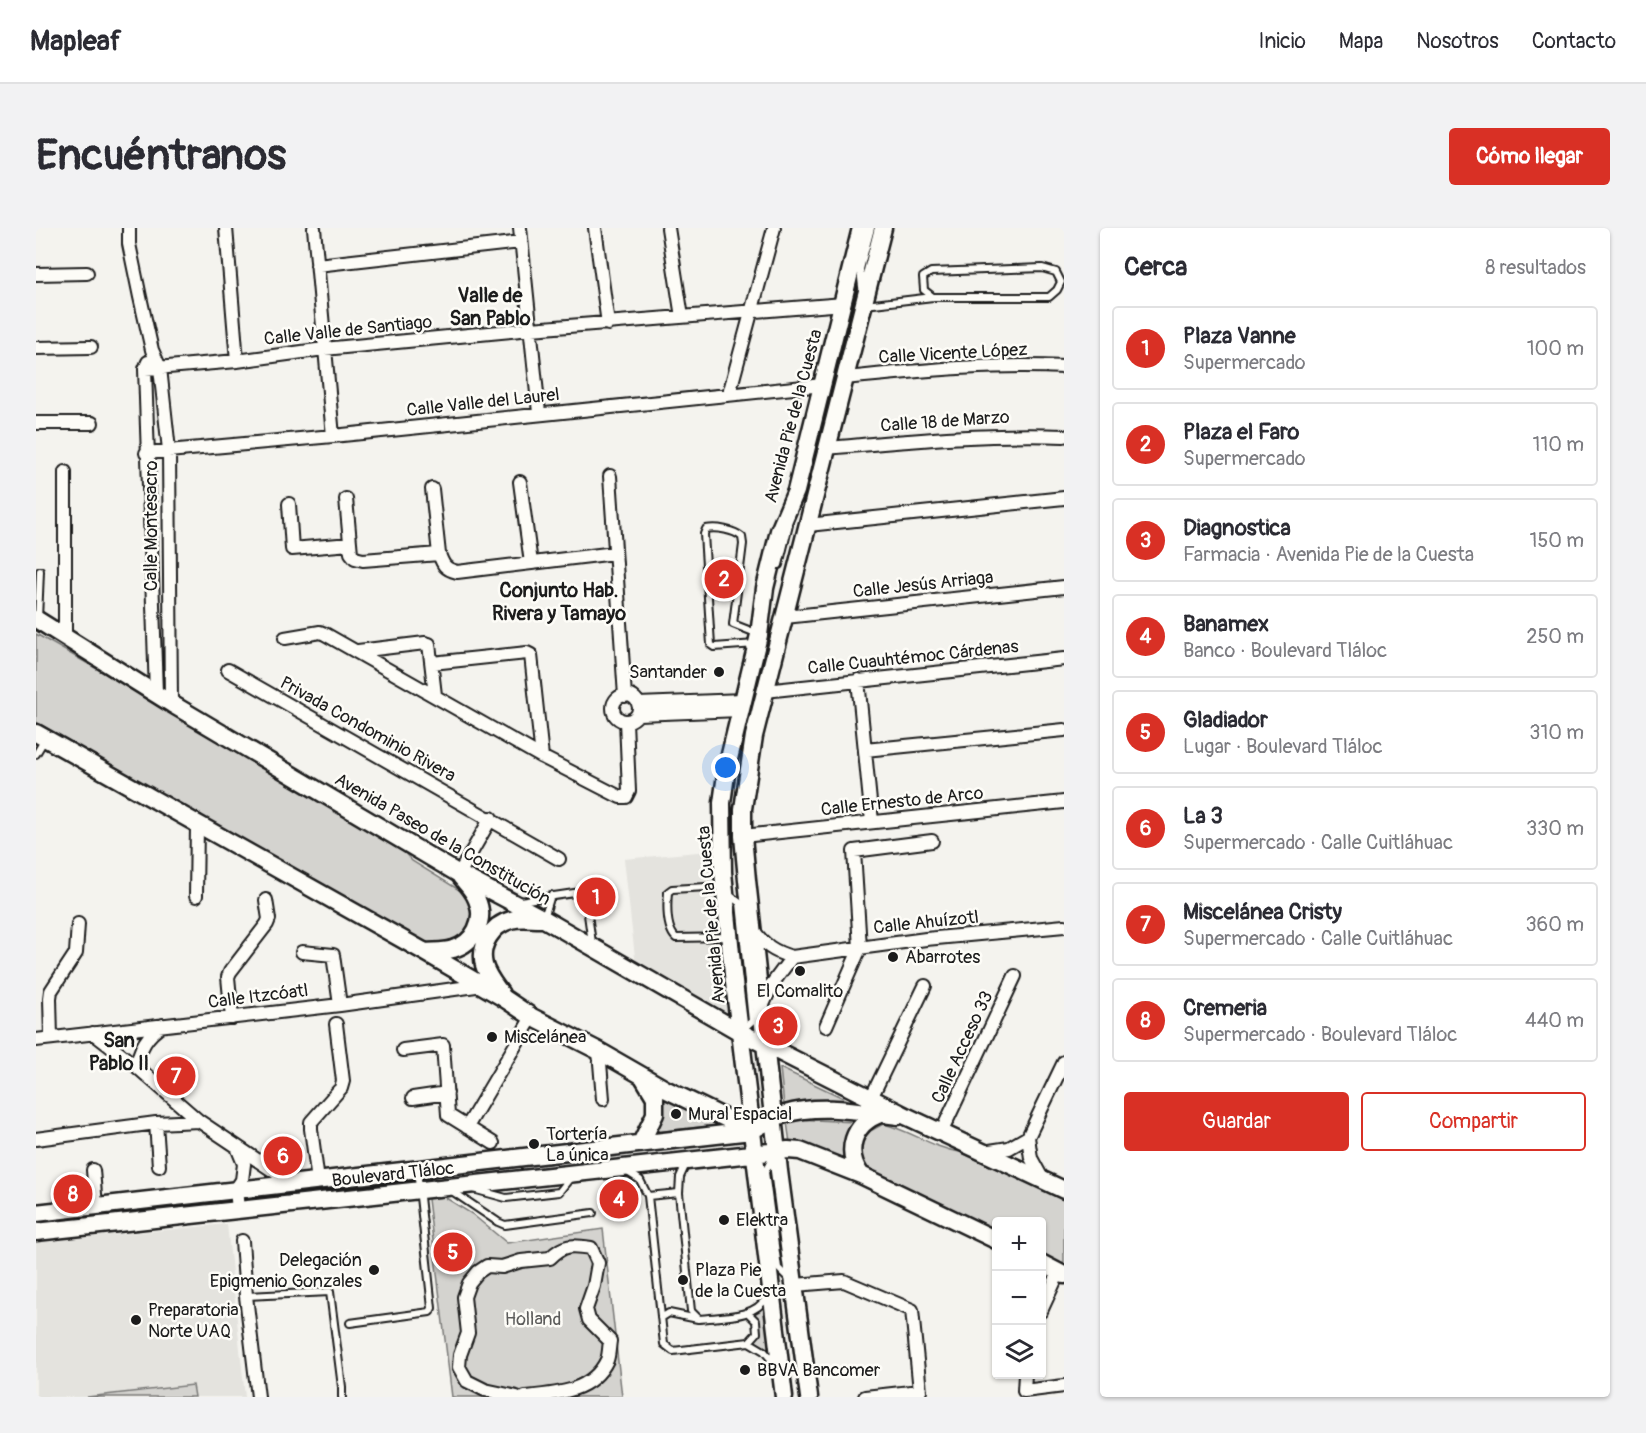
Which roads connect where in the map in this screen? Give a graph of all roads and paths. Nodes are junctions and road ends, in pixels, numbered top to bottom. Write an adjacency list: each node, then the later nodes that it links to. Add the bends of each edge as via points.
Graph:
1 (129, 228): 25 (street, Calle Montesacro, via 129,244)
2 (226, 228): 26 (street)
3 (314, 228): 12 (street)
4 (520, 228): 11 (street)
5 (595, 228): 20 (street)
6 (668, 228): 19 (street)
7 (774, 228): 18 (street)
8 (861, 228): 16 (street, Avenida Pie de la Cuesta)
9 (871, 228): 17 (lane, via 860,269)
10 (884, 228): 17 (street)
11 (521, 242): 12 (street); 21 (street)
12 (317, 265): 24 (street)
13 (87, 273): 14 (street)
14 (36, 274)
15 (933, 297): 15 (lane, via 1049,297 1061,282 1056,272 1042,268 931,272 924,277 924,290); 17 (lane)
16 (843, 304): 18 (street, Calle Valle de Santiago); 31 (street, Avenida Pie de la Cuesta)
17 (863, 305): 30 (street)
18 (751, 312): 19 (street, Calle Valle de Santiago); 32 (street)
19 (682, 317): 20 (street, Calle Valle de Santiago)
20 (608, 324): 21 (street, Calle Valle de Santiago)
21 (531, 329): 24 (street, Calle Valle de Santiago); 33 (street)
22 (91, 347): 23 (street)
23 (36, 348)
24 (324, 349): 26 (street, Calle Valle de Santiago); 36 (street)
25 (153, 350): 28 (street, Calle Montesacro); 29 (street, Calle Montesacro)
26 (237, 361): 28 (street, Calle Valle de Santiago)
27 (1064, 367): 30 (street, Calle Vicente López, via 950,368)
28 (160, 368): 29 (street, Calle Valle de Santiago); 39 (street, Calle Montesacro)
29 (145, 369): 40 (street, Calle Montesacro)
30 (845, 378): 38 (street)
31 (823, 385): 32 (street, Calle Valle del Laurel); 45 (street, Avenida Pie de la Cuesta)
32 (729, 394): 33 (street, Calle Valle del Laurel)
33 (539, 413): 36 (street, Calle Valle del Laurel)
34 (36, 423): 35 (street)
35 (92, 423)
36 (333, 436): 39 (street, Calle Valle del Laurel)
37 (1064, 436): 38 (street, Calle 18 de Marzo, via 1012,434)
38 (828, 448): 49 (street)
39 (169, 450): 40 (street, Calle Valle del Laurel); 72 (street, Calle Montesacro)
40 (146, 453): 69 (street, Calle Montesacro)
41 (65, 472): 60 (street)
42 (610, 476): 51 (street)
43 (520, 482): 53 (street)
44 (432, 489): 52 (street)
45 (796, 491): 55 (lane); 62 (street, Avenida Pie de la Cuesta, via 779,531)
46 (1064, 498): 49 (street)
47 (346, 499): 50 (street)
48 (289, 504): 50 (street, via 292,549)
49 (807, 525): 58 (street)
50 (350, 544): 52 (street, via 353,556 359,560)
51 (615, 553): 53 (street); 71 (street)
52 (439, 554): 53 (street, via 446,568 457,572)
53 (531, 564)
54 (40, 571): 59 (lane)
55 (777, 572)
56 (774, 582): 62 (lane)
57 (1064, 587): 58 (street, Calle Jesús Arriaga)
58 (785, 617): 68 (street)
59 (37, 619): 60 (street, Avenida Paseo de la Constitución)
60 (65, 638): 69 (street, Avenida Paseo de la Constitución)
61 (285, 638): 63 (street, via 320,632)
62 (758, 639): 62 (lane, via 711,645 706,529 742,537 733,624); 73 (street, Avenida Pie de la Cuesta)
63 (358, 651): 65 (street, via 425,643 429,644); 70 (street)
64 (1064, 659): 67 (street, Calle Cuauhtémoc Cárdenas)
65 (432, 663): 70 (street); 80 (street, via 531,655)
66 (228, 670): 82 (street, Privada Condominio Rivera)
67 (858, 680): 68 (street, Calle Cuauhtémoc Cárdenas); 78 (street)
68 (765, 691): 85 (street, via 746,782)
69 (156, 693): 72 (street, Avenida Paseo de la Constitución)
70 (435, 695): 80 (street)
71 (625, 696): 74 (street, via 633,697); 75 (street, via 618,698 613,708 615,716)
72 (171, 703): 88 (street, Avenida Paseo de la Constitución)
73 (741, 705): 74 (street); 89 (street, Avenida Pie de la Cuesta, via 723,789)
74 (638, 709): 75 (street, via 633,719)
75 (626, 721): 80 (street, via 630,791 626,796)
76 (1064, 730): 78 (street)
77 (41, 736): 79 (lane); 84 (street)
78 (865, 750): 83 (street)
79 (36, 754)
80 (542, 757)
81 (1064, 802): 83 (street, Calle Ernesto de Arco)
82 (491, 818): 87 (street, Privada Condominio Rivera); 88 (street)
83 (872, 822): 85 (street, Calle Ernesto de Arco)
84 (197, 825): 91 (street); 102 (street)
85 (743, 836): 97 (street)
86 (932, 841): 100 (street, via 854,851)
87 (559, 859)
88 (459, 874): 93 (street, Avenida Paseo de la Constitución); 102 (street, via 479,904 476,932 460,947)
89 (725, 889): 98 (street, Avenida Pie de la Cuesta); 98 (lane, via 672,889 668,892 670,926 676,938); 115 (lane, via 740,903 742,914 752,1021)
90 (551, 895): 93 (lane); 94 (lane); 99 (lane, via 585,895)
91 (196, 896)
92 (266, 900): 111 (street, via 267,924 228,977)
93 (512, 903): 94 (street, Avenida Paseo de la Constitución)
94 (544, 919): 99 (street, Avenida Paseo de la Constitución); 107 (street, via 511,920 489,936 485,966)
95 (78, 924): 117 (street, via 76,953 51,991)
96 (1064, 926): 100 (street, Calle Ahuízotl)
97 (752, 927): 103 (street, via 762,942); 109 (street)
98 (730, 937): 115 (street, Avenida Pie de la Cuesta)
99 (592, 947): 115 (street, Avenida Paseo de la Constitución)
100 (860, 948): 103 (street, Calle Ahuízotl); 114 (street)
101 (302, 952): 108 (street, via 333,956)
102 (425, 952): 105 (street)
103 (792, 957): 109 (street, via 772,984)
104 (1016, 976): 137 (street, Calle Acceso 33)
105 (483, 985): 107 (street); 108 (street, Calle Itzcóatl)
106 (925, 986): 128 (street)
107 (502, 997): 110 (street)
108 (340, 1005): 111 (street, Calle Itzcóatl)
109 (762, 1007): 119 (street)
110 (532, 1017): 121 (street); 135 (street)
111 (232, 1018): 113 (street, Calle Itzcóatl)
112 (336, 1024): 153 (street, via 343,1081 312,1122)
113 (163, 1025): 116 (street, Calle Itzcóatl); 123 (street, via 146,1039)
114 (826, 1026)
115 (740, 1032): 119 (street, Avenida Paseo de la Constitución); 136 (street, Avenida Pie de la Cuesta)
116 (93, 1033): 117 (street, Calle Itzcóatl); 123 (street)
117 (51, 1038): 118 (street, Calle Itzcóatl)
118 (36, 1040)
119 (766, 1044): 128 (street, Avenida Paseo de la Constitución); 132 (street)
120 (403, 1050): 126 (street, via 443,1045)
121 (599, 1051): 124 (street); 129 (street)
122 (1064, 1062): 125 (street)
123 (137, 1067): 133 (street)
124 (643, 1076): 136 (street); 141 (street, via 655,1097 655,1114)
125 (1059, 1083): 138 (street)
126 (447, 1093): 127 (street); 135 (street, via 448,1114)
127 (413, 1098)
128 (871, 1098): 131 (street, Avenida Paseo de la Constitución)
129 (603, 1099)
130 (880, 1114): 131 (street); 132 (street, via 800,1111); 151 (street, via 866,1121 855,1134 852,1155)
131 (908, 1117): 137 (street, Avenida Paseo de la Constitución)
132 (774, 1119): 136 (street); 143 (street)
133 (199, 1121): 134 (street); 142 (street)
134 (156, 1123): 139 (street); 147 (street)
135 (467, 1127): 140 (street)
136 (751, 1131): 141 (street, Boulevard Tláloc); 143 (street); 144 (street, Avenida Pie de la Cuesta)
137 (941, 1133): 145 (street, Avenida Paseo de la Constitución)
138 (1028, 1137): 145 (street, via 1009,1148); 152 (street, via 1031,1158)
139 (36, 1139)
140 (493, 1143)
141 (640, 1143): 149 (street, Boulevard Tláloc)
142 (237, 1148): 154 (street); 156 (street, via 244,1164)
143 (777, 1151): 144 (street, Boulevard Tláloc); 151 (street, via 800,1151); 170 (street)
144 (754, 1153): 146 (street, Boulevard Tláloc); 171 (street, Avenida Pie de la Cuesta)
145 (982, 1153): 152 (street, Avenida Paseo de la Constitución)
146 (688, 1161): 148 (street, Boulevard Tláloc); 159 (lane, via 680,1177)
147 (159, 1166)
148 (621, 1168): 155 (street, Boulevard Tláloc); 160 (lane, via 640,1180)
149 (417, 1169): 153 (street, Boulevard Tláloc); 158 (lane)
150 (93, 1170): 161 (street)
151 (861, 1175): 166 (street)
152 (1043, 1180): 157 (street, Avenida Paseo de la Constitución)
153 (318, 1181): 154 (street, Boulevard Tláloc)
154 (293, 1184): 156 (street, Boulevard Tláloc)
155 (447, 1188): 158 (street, Boulevard Tláloc); 164 (lane, via 505,1225)
156 (236, 1189): 161 (street, Boulevard Tláloc); 162 (street)
157 (1064, 1190)
158 (419, 1191): 162 (street, Boulevard Tláloc); 177 (lane, via 432,1299 430,1312)
159 (679, 1193): 160 (lane); 176 (lane, via 691,1311)
160 (648, 1196): 175 (lane)
161 (96, 1206): 163 (street, Boulevard Tláloc)
162 (238, 1210): 165 (street, Boulevard Tláloc)
163 (36, 1212)
164 (593, 1213)
165 (36, 1232)
166 (992, 1238)
167 (242, 1241): 172 (street)
168 (1046, 1266): 169 (street)
169 (1061, 1273): 173 (street)
170 (795, 1285): 187 (street); 188 (street, via 844,1281 912,1310 920,1392)
171 (771, 1291): 174 (lane, via 761,1306); 179 (street, Avenida Pie de la Cuesta)
172 (246, 1296): 182 (street); 183 (lane, via 330,1292)
173 (1046, 1302)
174 (748, 1313): 176 (lane); 178 (lane, via 756,1321 757,1334)
175 (661, 1318): 176 (lane, via 669,1313); 178 (lane, via 664,1344 674,1351)
176 (699, 1319)
177 (350, 1323)
178 (749, 1342): 179 (lane, via 764,1351)
179 (781, 1370): 186 (street, Avenida Pie de la Cuesta)
180 (1025, 1379): 181 (street, via 1024,1391)
181 (1064, 1386)
182 (258, 1397)
183 (342, 1397)
184 (517, 1397): 185 (street, via 467,1382 459,1367 468,1333 464,1297 469,1283 487,1266 550,1258 572,1245 591,1248 598,1263 586,1308 589,1320 610,1341 608,1359 591,1380 566,1393)
185 (525, 1397)
186 (781, 1397)
187 (809, 1397)
188 (866, 1397)

